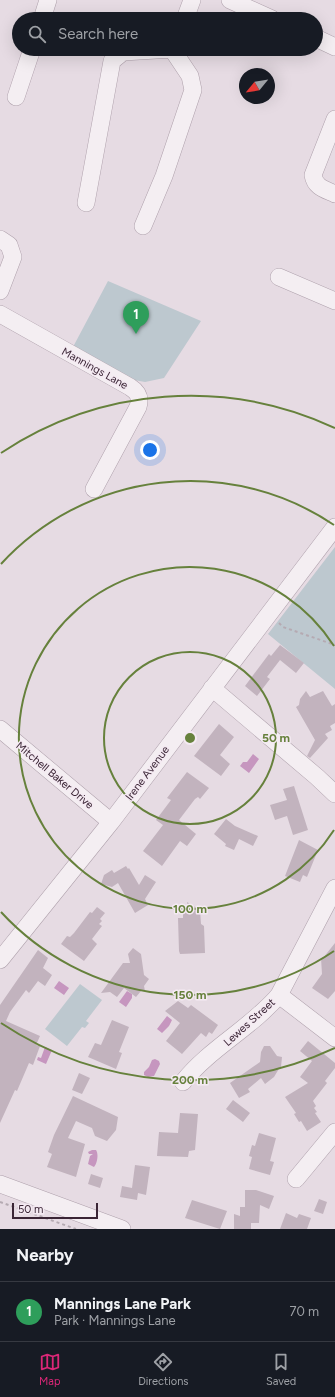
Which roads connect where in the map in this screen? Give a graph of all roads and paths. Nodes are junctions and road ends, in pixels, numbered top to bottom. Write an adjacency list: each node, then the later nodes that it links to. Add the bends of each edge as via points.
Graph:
1 (48, 0): 4 (street)
2 (192, 0): 5 (street)
3 (230, 0): 6 (street)
4 (44, 12)
5 (188, 12)
6 (257, 12)
7 (323, 41): 8 (street)
8 (335, 47)
9 (30, 56): 12 (street)
10 (118, 56): 15 (street, via 112,61)
11 (177, 56): 16 (street, via 190,76 193,90 164,176)
12 (16, 97)
13 (335, 119): 14 (street, via 313,175 318,186)
14 (335, 194)
15 (86, 203)
16 (143, 226)
17 (0, 240): 19 (street, via 8,246 13,257)
18 (279, 277): 20 (street)
19 (0, 291)
20 (335, 301)
21 (0, 314): 22 (street, Mannings Lane, via 130,387 138,394 138,407)
22 (94, 489)
23 (335, 527): 24 (street, Irene Avenue)
24 (268, 615): 25 (path, via 283,627); 26 (street, Irene Avenue)
25 (335, 645)
26 (212, 688): 28 (street); 29 (street, Irene Avenue)
27 (0, 729): 29 (street, Mitchell Baker Drive)
28 (335, 794)
29 (110, 822): 31 (street, Irene Avenue)
30 (335, 888): 32 (street, Lewes Street)
31 (0, 960)
32 (278, 995): 33 (street); 34 (street, Lewes Street, via 268,1008 200,1064)
33 (335, 1038)
34 (184, 1082)
35 (335, 1132): 36 (street)
36 (296, 1178)
37 (0, 1184): 40 (street)
38 (0, 1202): 39 (path)
39 (76, 1229)
40 (122, 1229)

